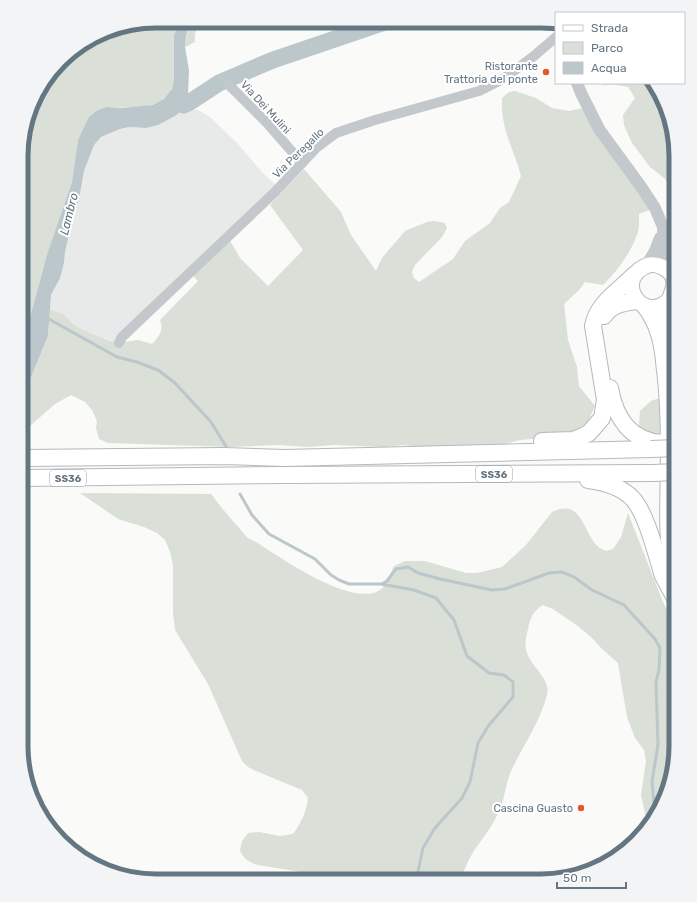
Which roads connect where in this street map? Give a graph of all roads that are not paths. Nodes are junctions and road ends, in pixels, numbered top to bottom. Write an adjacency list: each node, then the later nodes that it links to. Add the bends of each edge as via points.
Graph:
1 (555, 39): 4 (street, Via Peregallo, via 503,79 479,91 375,120 336,134 316,148)
2 (577, 84): 5 (street, via 599,129 655,208)
3 (229, 85): 4 (street, Via Dei Mulini)
4 (302, 163): 11 (street, Via Peregallo)
5 (662, 227): 6 (street, via 651,260); 7 (street, via 664,258)
6 (640, 270): 7 (main road, via 658,266); 10 (main road, via 631,288 633,295); 16 (highway, via 602,304 594,319 605,400 602,418 589,433 573,440 521,442)
7 (668, 272)
8 (669, 300): 10 (main road, via 656,307)
9 (669, 302): 12 (main road, via 662,320)
10 (641, 303): 12 (main road, via 654,321); 15 (highway, via 615,305 604,315 601,332 612,401 620,419 634,433 650,442)
11 (119, 342)
12 (662, 343): 14 (main road)
13 (669, 437): 21 (main road)
14 (669, 437)
15 (666, 445): 16 (highway, SS36)
16 (406, 455): 17 (highway, SS36, via 285,458)
17 (28, 458)
18 (669, 472): 19 (highway, SS36, bridge)
19 (335, 475): 20 (highway, SS36); 22 (highway, via 398,479 590,480 605,483 621,489 641,512)
20 (28, 478)
21 (669, 547)
22 (669, 587)

